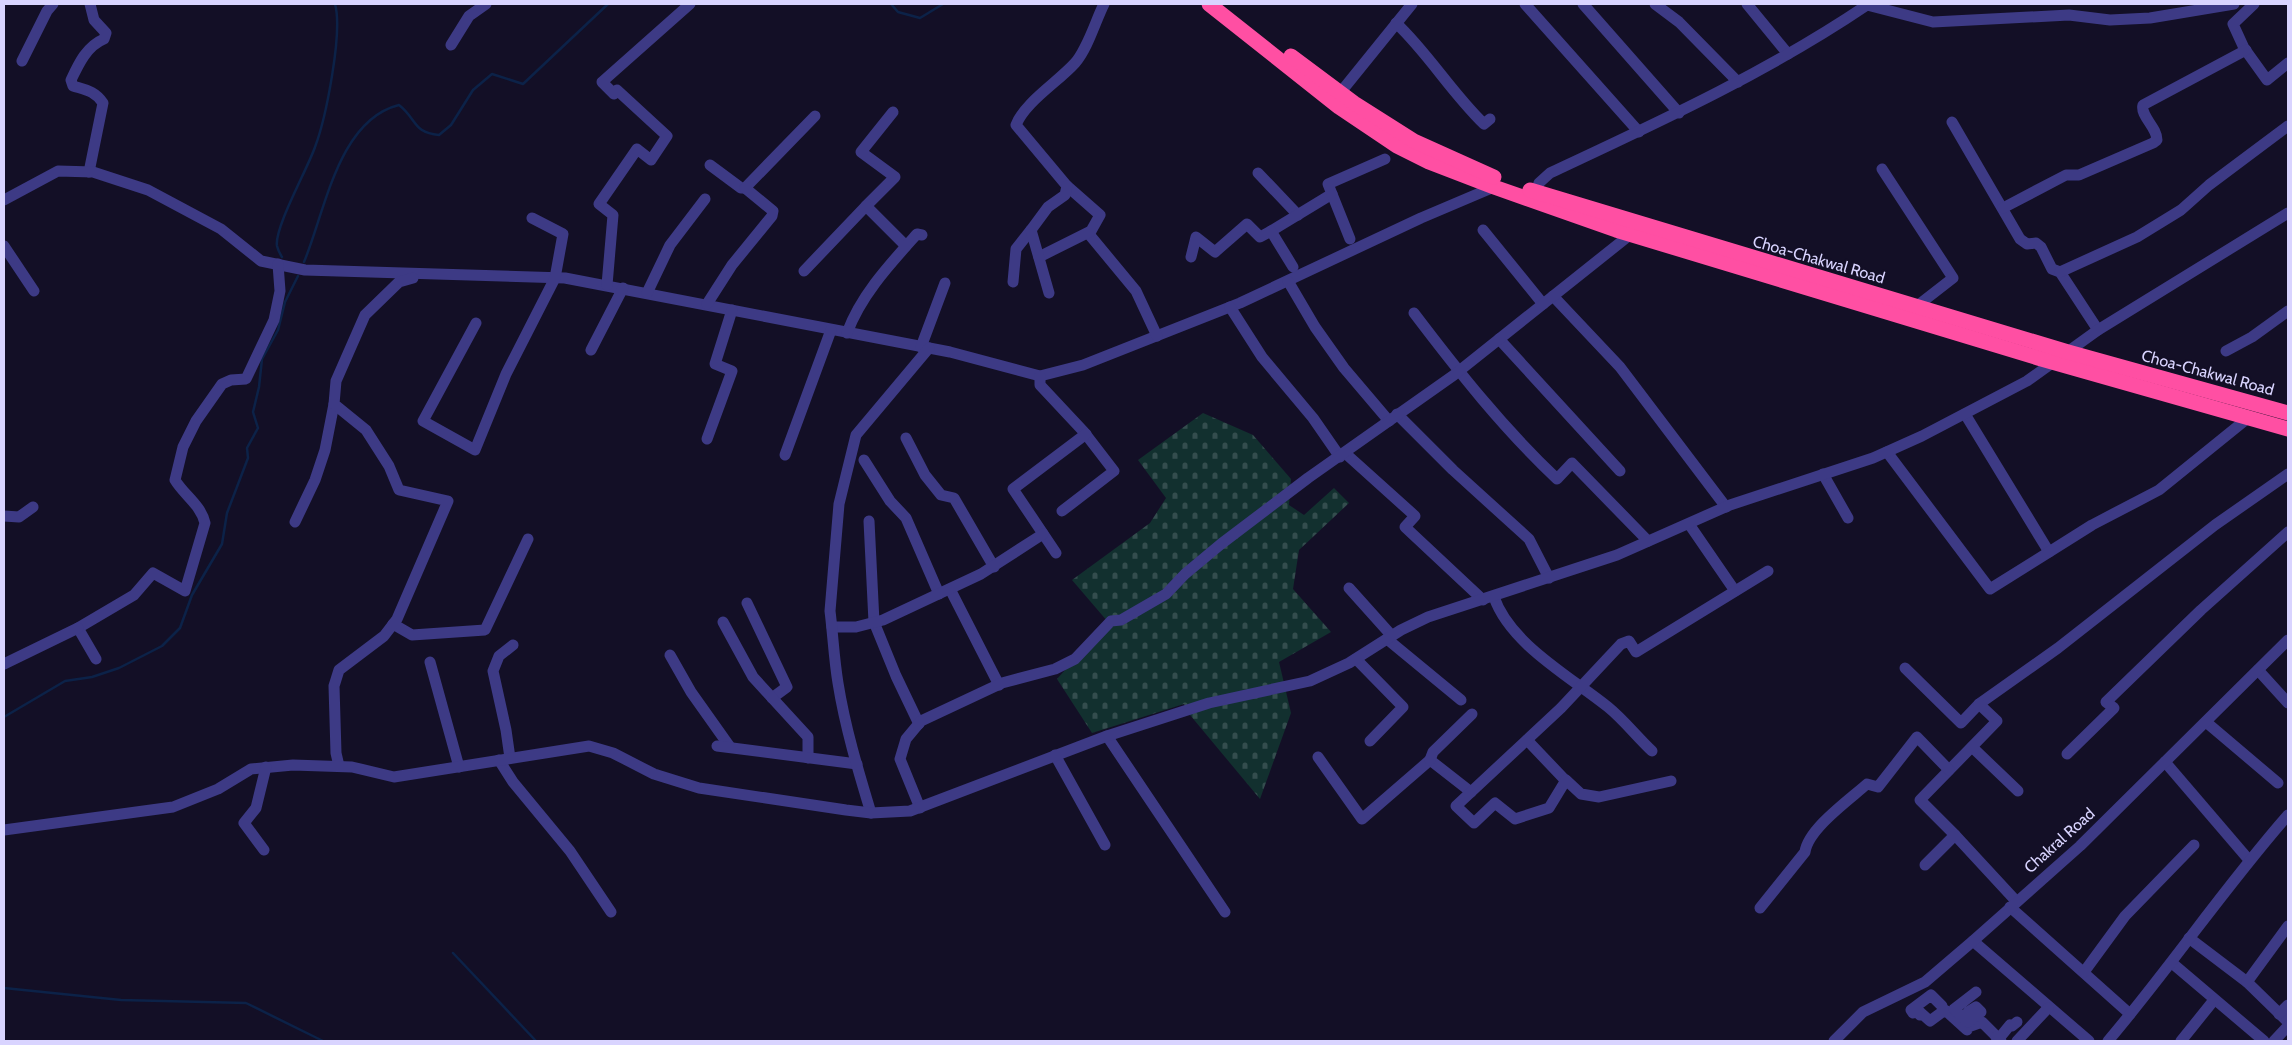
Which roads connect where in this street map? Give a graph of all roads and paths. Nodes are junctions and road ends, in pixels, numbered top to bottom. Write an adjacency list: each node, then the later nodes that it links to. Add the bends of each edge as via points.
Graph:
1 (53, 4): 20 (street)
2 (90, 4): 34 (street, via 94,20 106,33 104,39 94,43 84,55 71,80 73,86 91,91 103,103)
3 (486, 4): 17 (street, via 469,16)
4 (690, 4): 68 (street, via 602,82 614,94 617,90 667,136 651,160 637,150 599,204 613,215)
5 (1104, 4): 36 (street, via 1075,63 1042,94 1016,125)
6 (1209, 4): 37 (highway, via 1375,132 1429,162)
7 (1224, 4): 23 (highway, Choa-Chakwal Road)
8 (1412, 4): 16 (street)
9 (1525, 4): 30 (street)
10 (1583, 4): 25 (street)
11 (1655, 4): 22 (street, via 1679,22)
12 (1747, 4): 19 (street)
13 (1867, 4): 14 (street, via 1933,22 2069,15 2110,20 2150,18); 19 (street, via 1817,39)
14 (2234, 4)
15 (2254, 4): 18 (street, via 2233,24)
16 (1396, 23): 23 (street); 27 (street, via 1465,105 1484,124)
17 (451, 45)
18 (2246, 50): 21 (street, via 2267,80); 44 (street, via 2143,104 2142,110 2157,135 2153,144 2079,175 2066,175)
19 (1788, 54): 22 (street)
20 (22, 61)
21 (2288, 64)
22 (1738, 82): 25 (street)
23 (1340, 93): 40 (highway, Choa-Chakwal Road, via 1414,141)
24 (893, 112): 43 (street, via 861,152 896,177)
25 (1679, 113): 30 (street)
26 (815, 116): 38 (street)
27 (1490, 119)
28 (1952, 122): 44 (street)
29 (2288, 126): 62 (street, via 2181,210 2137,237)
30 (1638, 132): 40 (street, via 1550,173 1539,183)
31 (1385, 159): 39 (street, via 1328,184)
32 (710, 165): 38 (street, via 740,188)
33 (1882, 169): 76 (street, via 1953,278)
34 (89, 172): 42 (street, via 58,171); 59 (street, via 148,190 221,229 261,261)
35 (1258, 172): 46 (street)
36 (1067, 186): 48 (street, via 1065,195 1048,207); 51 (street, via 1100,215)
37 (1494, 187): 40 (highway); 65 (street)
38 (745, 188): 74 (street, via 773,211 772,216 732,265)
39 (1332, 194): 46 (street); 54 (street)
40 (1534, 196): 52 (highway); 76 (highway, Choa-Chakwal Road)
41 (705, 199): 71 (street, via 670,245)
42 (4, 200)
43 (866, 206): 56 (street); 61 (street)
44 (2003, 208): 62 (street, via 2023,242 2036,243 2041,247 2052,269)
45 (2288, 213): 83 (street)
46 (1298, 214): 50 (street)
47 (532, 218): 64 (street, via 563,234)
48 (1031, 230): 57 (street); 66 (street, via 1016,250)
49 (1483, 230): 75 (street)
50 (1271, 231): 58 (street, via 1260,237 1247,224 1215,252 1196,237); 60 (street)
51 (1088, 233): 57 (street); 85 (street, via 1136,291)
52 (1632, 234): 73 (street); 91 (highway)
53 (922, 235): 56 (street, via 917,234)
54 (1350, 239)
55 (4, 246): 70 (street)
56 (906, 246): 84 (street, via 865,297 853,317)
57 (1039, 257): 72 (street)
58 (1191, 257)
59 (278, 264): 63 (street, via 305,270); 137 (street, via 280,291 274,320 246,379 222,384 196,421 183,447 175,480 202,512 205,523 185,591 153,572 134,595)
60 (1293, 267)
61 (804, 271)
62 (2060, 272): 83 (street)
63 (427, 274): 64 (street); 94 (street, via 399,282 365,314 336,381)
64 (555, 278): 68 (street); 81 (street, via 506,374 475,450 423,421)
65 (1288, 281): 77 (street); 97 (street, via 1344,368)
66 (1013, 282)
67 (945, 283): 87 (street)
68 (608, 285): 69 (street)
69 (623, 288): 71 (street); 88 (street)
70 (34, 290)
71 (648, 293): 74 (street)
72 (1049, 293)
73 (1553, 296): 75 (street); 111 (street, via 1620,367)
74 (707, 304): 78 (street)
75 (1543, 304): 86 (street)
76 (1917, 306): 90 (highway, Choa-Chakwal Road)
77 (1230, 307): 85 (street); 105 (street, via 1262,357)
78 (732, 310): 82 (street); 102 (street, via 715,364 732,371)
79 (2288, 311): 89 (street)
80 (1414, 313): 92 (street)
81 (476, 323)
82 (831, 330): 84 (street); 104 (street)
83 (2098, 330): 90 (street)
84 (848, 334): 87 (street)
85 (1157, 336): 93 (street, via 1083,365)
86 (1499, 339): 92 (street); 107 (street)
87 (925, 347): 93 (street); 136 (street, via 856,435 839,504 830,611)
88 (591, 350)
89 (2226, 351)
90 (2068, 352): 91 (street); 95 (highway, Choa-Chakwal Road)
91 (2054, 362): 96 (street, via 2028,381); 98 (highway)
92 (1458, 371): 97 (street); 121 (street, via 1498,419 1557,479 1572,463)
93 (1040, 376): 100 (street, via 1040,384)
94 (334, 404): 116 (street, via 325,450); 135 (street, via 366,430 389,466 399,490 448,501)
95 (2285, 409)
96 (1965, 414): 103 (street); 122 (street)
97 (1393, 418): 105 (street); 126 (street, via 1529,539)
98 (2248, 418): 99 (highway); 122 (street, via 2159,490)
99 (2288, 429)
100 (1086, 434): 112 (street, via 1114,471); 119 (street, via 1013,488)
101 (906, 438): 124 (street, via 925,475 941,495 954,498)
102 (707, 439)
103 (1887, 452): 108 (street); 122 (street, via 1990,589)
104 (785, 455)
105 (1342, 455): 131 (street, via 1415,516 1406,527); 148 (street, via 1221,544 1166,594 1121,620 1111,621 1075,659 1055,669)
106 (864, 460): 130 (street, via 890,501 906,518)
107 (1620, 471)
108 (1823, 474): 111 (street); 114 (street)
109 (2288, 474): 153 (street, via 2215,524 2058,648)
110 (33, 507): 113 (street, via 19,517)
111 (1726, 507): 117 (street)
112 (1062, 511)
113 (4, 516)
114 (1848, 518)
115 (868, 521): 134 (street)
116 (295, 522)
117 (1689, 524): 121 (street); 129 (street)
118 (2288, 532): 164 (street, via 2106,702 2114,708)
119 (1044, 534): 123 (street); 124 (street)
120 (528, 539): 135 (street, via 485,630 412,635)
121 (1648, 541): 126 (street)
122 (2048, 552)
123 (1056, 553)
124 (994, 567): 128 (street)
125 (1768, 570): 129 (street)
126 (1549, 578): 131 (street)
127 (1349, 588): 138 (street)
128 (950, 589): 130 (street); 148 (street)
129 (1735, 591): 149 (street, via 1636,652 1629,641 1621,644)
130 (939, 594): 134 (street)
131 (1488, 598): 138 (street, via 1428,617); 149 (street, via 1540,657)
132 (747, 603): 150 (street, via 787,687)
133 (723, 622): 150 (street, via 753,677)
134 (874, 622): 136 (street, via 856,627); 156 (street)
135 (393, 624): 172 (street, via 384,636 339,670 334,686)
136 (832, 627): 171 (street, via 838,683)
137 (78, 628): 143 (street); 145 (street)
138 (1390, 637): 142 (street); 151 (street)
139 (2288, 640): 147 (street, Chakral Road)
140 (513, 645): 168 (street, via 499,656 493,671 506,730)
141 (670, 655): 161 (street, via 691,692)
142 (1356, 659): 157 (street, via 1310,681 1209,703); 159 (street, via 1404,708)
143 (96, 660)
144 (430, 662): 174 (street)
145 (4, 664)
146 (1905, 668): 153 (street, via 1961,723)
147 (2258, 670): 152 (street); 155 (street, Chakral Road)
148 (999, 685): 156 (street)
149 (1581, 685): 158 (street); 163 (street)
150 (772, 698): 167 (street, via 808,737)
151 (1461, 700)
152 (2288, 703)
153 (1979, 704): 162 (street, via 1997,721)
154 (1472, 714): 169 (street, via 1433,752)
155 (2206, 722): 170 (street, Chakral Road); 178 (street)
156 (919, 724): 181 (street, via 906,739 900,759)
157 (1107, 736): 165 (street); 194 (street)
158 (1527, 740): 176 (street); 180 (street)
159 (1370, 742)
160 (717, 746): 161 (street)
161 (730, 747): 167 (street)
162 (1972, 747): 175 (street); 179 (street)
163 (1652, 751)
164 (2066, 754)
165 (1055, 755): 181 (street); 186 (street)
166 (1318, 756): 169 (street, via 1362,819)
167 (808, 758): 171 (street)
168 (504, 759): 174 (street); 182 (street, via 589,746 614,753 654,774 699,788); 193 (street, via 513,782 570,850)
169 (1430, 760): 180 (street)
170 (2166, 762): 189 (street); 191 (street, Chakral Road, via 2080,846)
171 (857, 764): 182 (street)
172 (339, 766): 173 (street); 174 (street, via 394,777)
173 (266, 767): 184 (street, via 251,769 218,789 173,807); 188 (street, via 256,808 244,823)
174 (459, 767)
175 (1949, 770): 185 (street, via 1920,800); 192 (street, via 1917,737 1878,787 1867,784 1828,819)
176 (1566, 781): 177 (street, via 1581,794 1598,797); 180 (street, via 1549,808 1515,819 1495,803 1474,824 1456,806)
177 (1671, 781)
178 (2278, 783)
179 (2018, 791)
180 (1471, 792)
181 (920, 808): 182 (street)
182 (871, 813)
183 (2288, 815): 189 (street)
184 (4, 830)
185 (1956, 835): 190 (street); 191 (street)
186 (1105, 845)
187 (2194, 845): 199 (street, via 2125,916)
188 (264, 850)
189 (2250, 860): 196 (street)
190 (1925, 864)
191 (2013, 904): 197 (street, Chakral Road); 199 (street)
192 (1760, 908)
193 (611, 912)
194 (1225, 912)
195 (2288, 926): 201 (street)
196 (2189, 938): 198 (street); 201 (street)
197 (1973, 942): 200 (street, Chakral Road); 206 (street)
198 (2172, 963): 203 (street); 208 (street)
199 (2084, 972): 208 (street)
200 (1924, 982): 212 (street); 214 (street, Chakral Road, via 1863,1012)
201 (2246, 982): 209 (street)
202 (1976, 992): 207 (street, via 1954,1009 1968,1022 1981,1012 1976,1007)
203 (2214, 1000): 218 (street); 219 (street)
204 (2288, 1004): 209 (street)
205 (1942, 1006): 212 (street, via 1930,995 1911,1010 1930,1021 1945,1010)
206 (2048, 1008): 215 (street); 216 (street)
207 (1968, 1012)
208 (2130, 1014): 217 (street)
209 (2284, 1018)
210 (2017, 1022): 213 (street)
211 (2288, 1026): 220 (street)
212 (1971, 1030): 213 (street, via 1982,1022)
213 (1994, 1039)
214 (1834, 1041)
215 (2017, 1041)
216 (2089, 1041)
217 (2108, 1041)
218 (2181, 1041)
219 (2264, 1041)
220 (2274, 1041)

